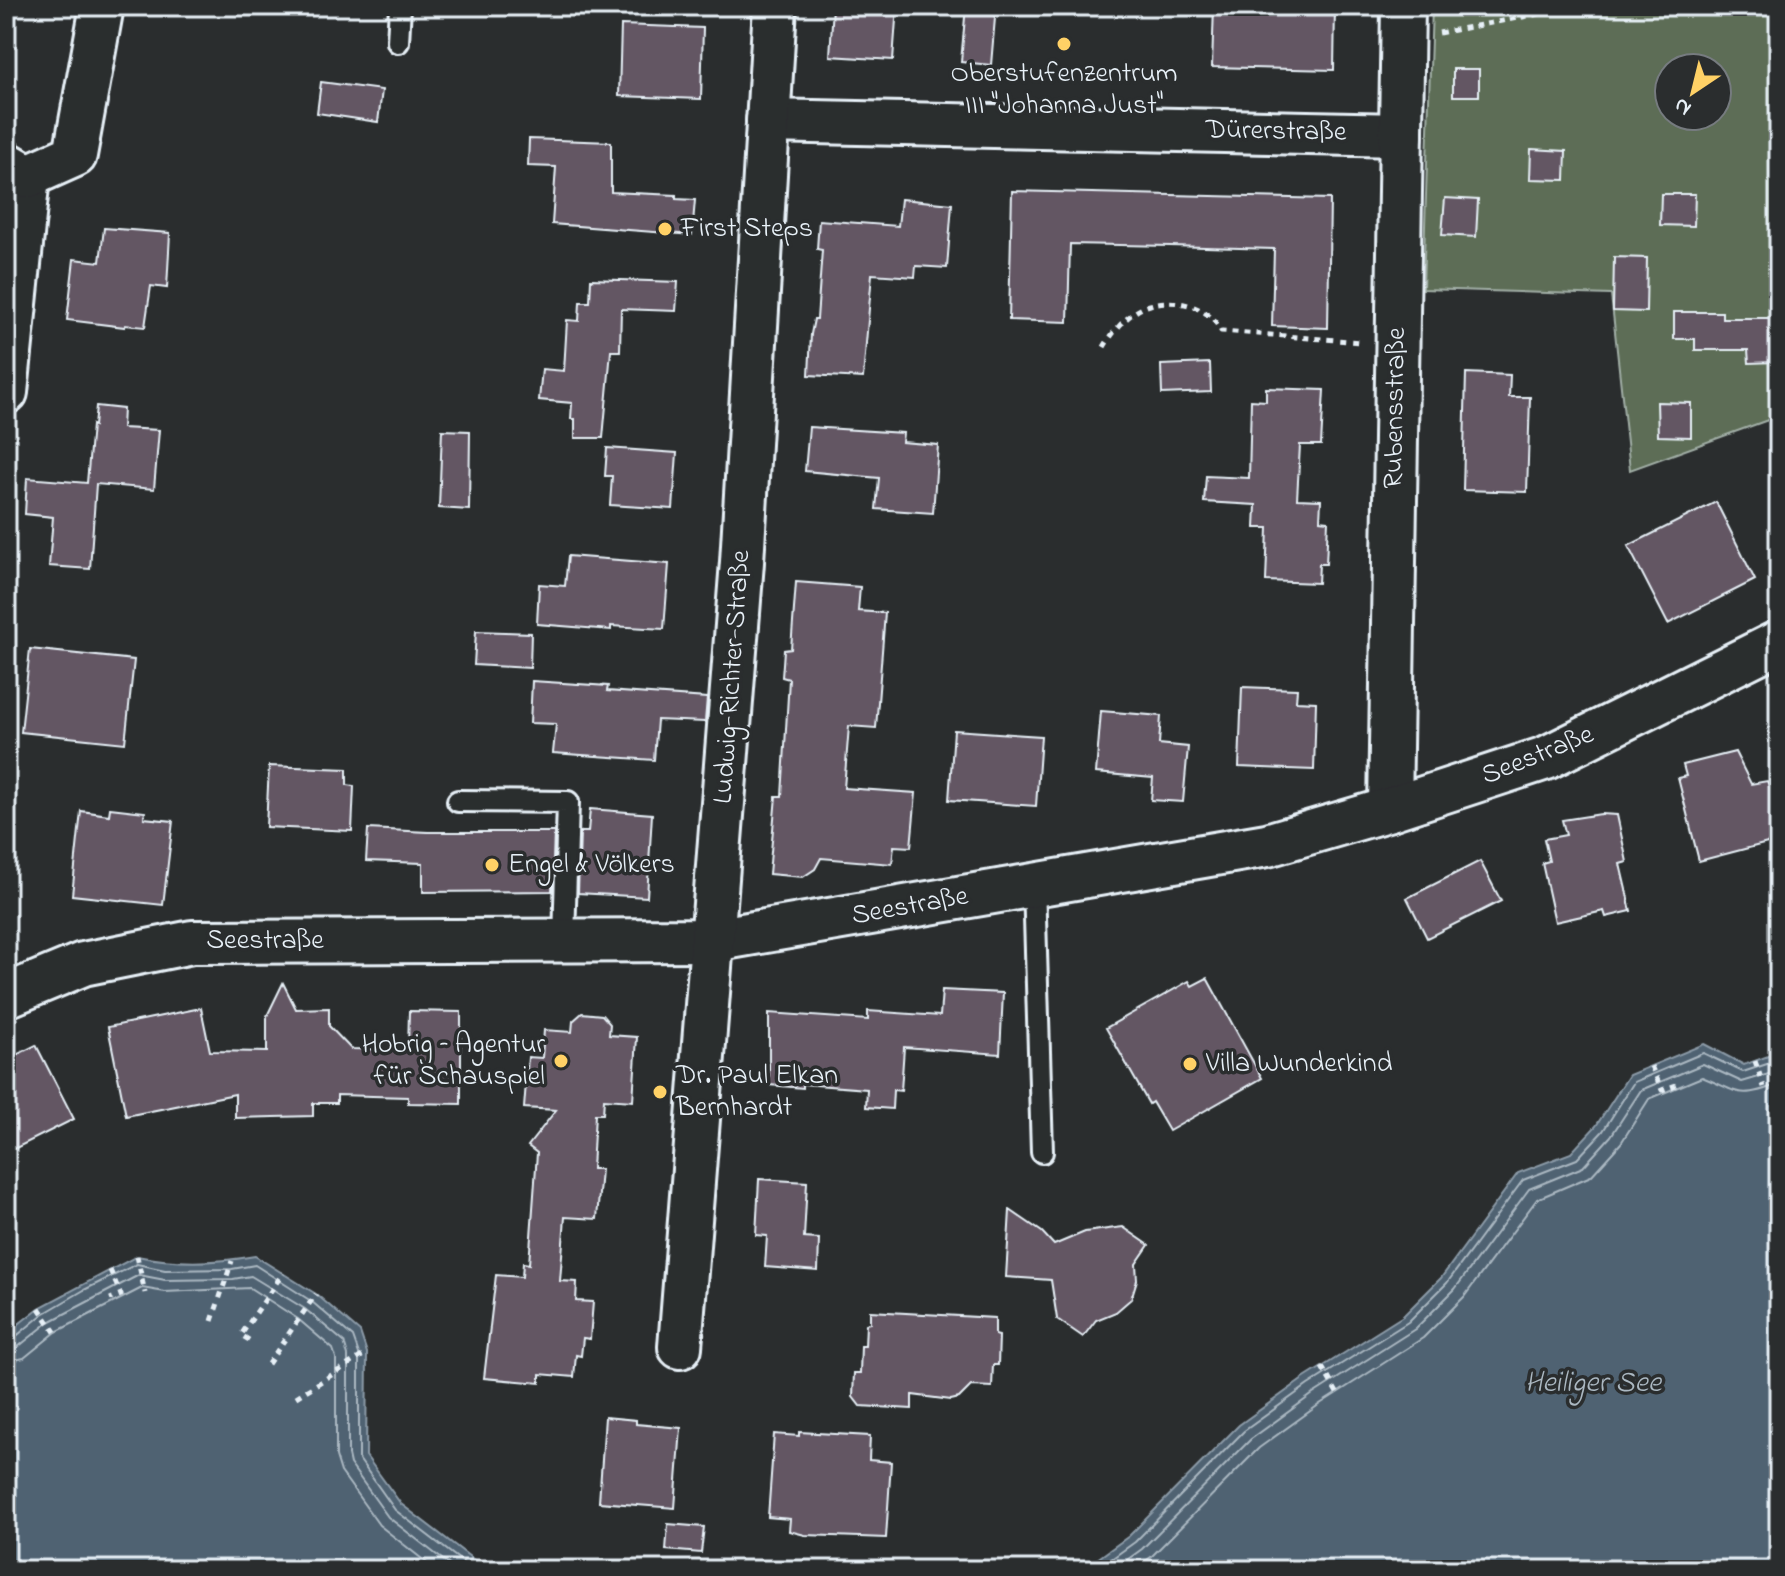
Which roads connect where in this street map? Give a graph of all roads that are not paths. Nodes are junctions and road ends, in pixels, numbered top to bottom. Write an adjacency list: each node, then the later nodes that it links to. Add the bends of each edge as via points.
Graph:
1 (102, 6): 8 (street, via 75,155)
2 (400, 6): 5 (lane)
3 (775, 6): 6 (street, Ludwig-Richter-Straße)
4 (1418, 20): 7 (street, Rubensstraße)
5 (398, 42)
6 (768, 121): 7 (street, Dürerstraße); 15 (street, Ludwig-Richter-Straße)
7 (1401, 135): 12 (street, Rubensstraße)
8 (17, 169): 9 (street)
9 (6, 392)
10 (1779, 642): 12 (street, Seestraße, via 1546,758)
11 (458, 801): 14 (lane, via 568,802)
12 (1390, 809): 13 (street, Seestraße, via 1267,845)
13 (1034, 884): 15 (street, Seestraße); 17 (lane)
14 (564, 940): 15 (street, Seestraße); 16 (street, Seestraße, via 192,942 83,964)
15 (713, 940): 18 (street, Ludwig-Richter-Straße)
16 (6, 996)
17 (1042, 1152)
18 (680, 1347)

